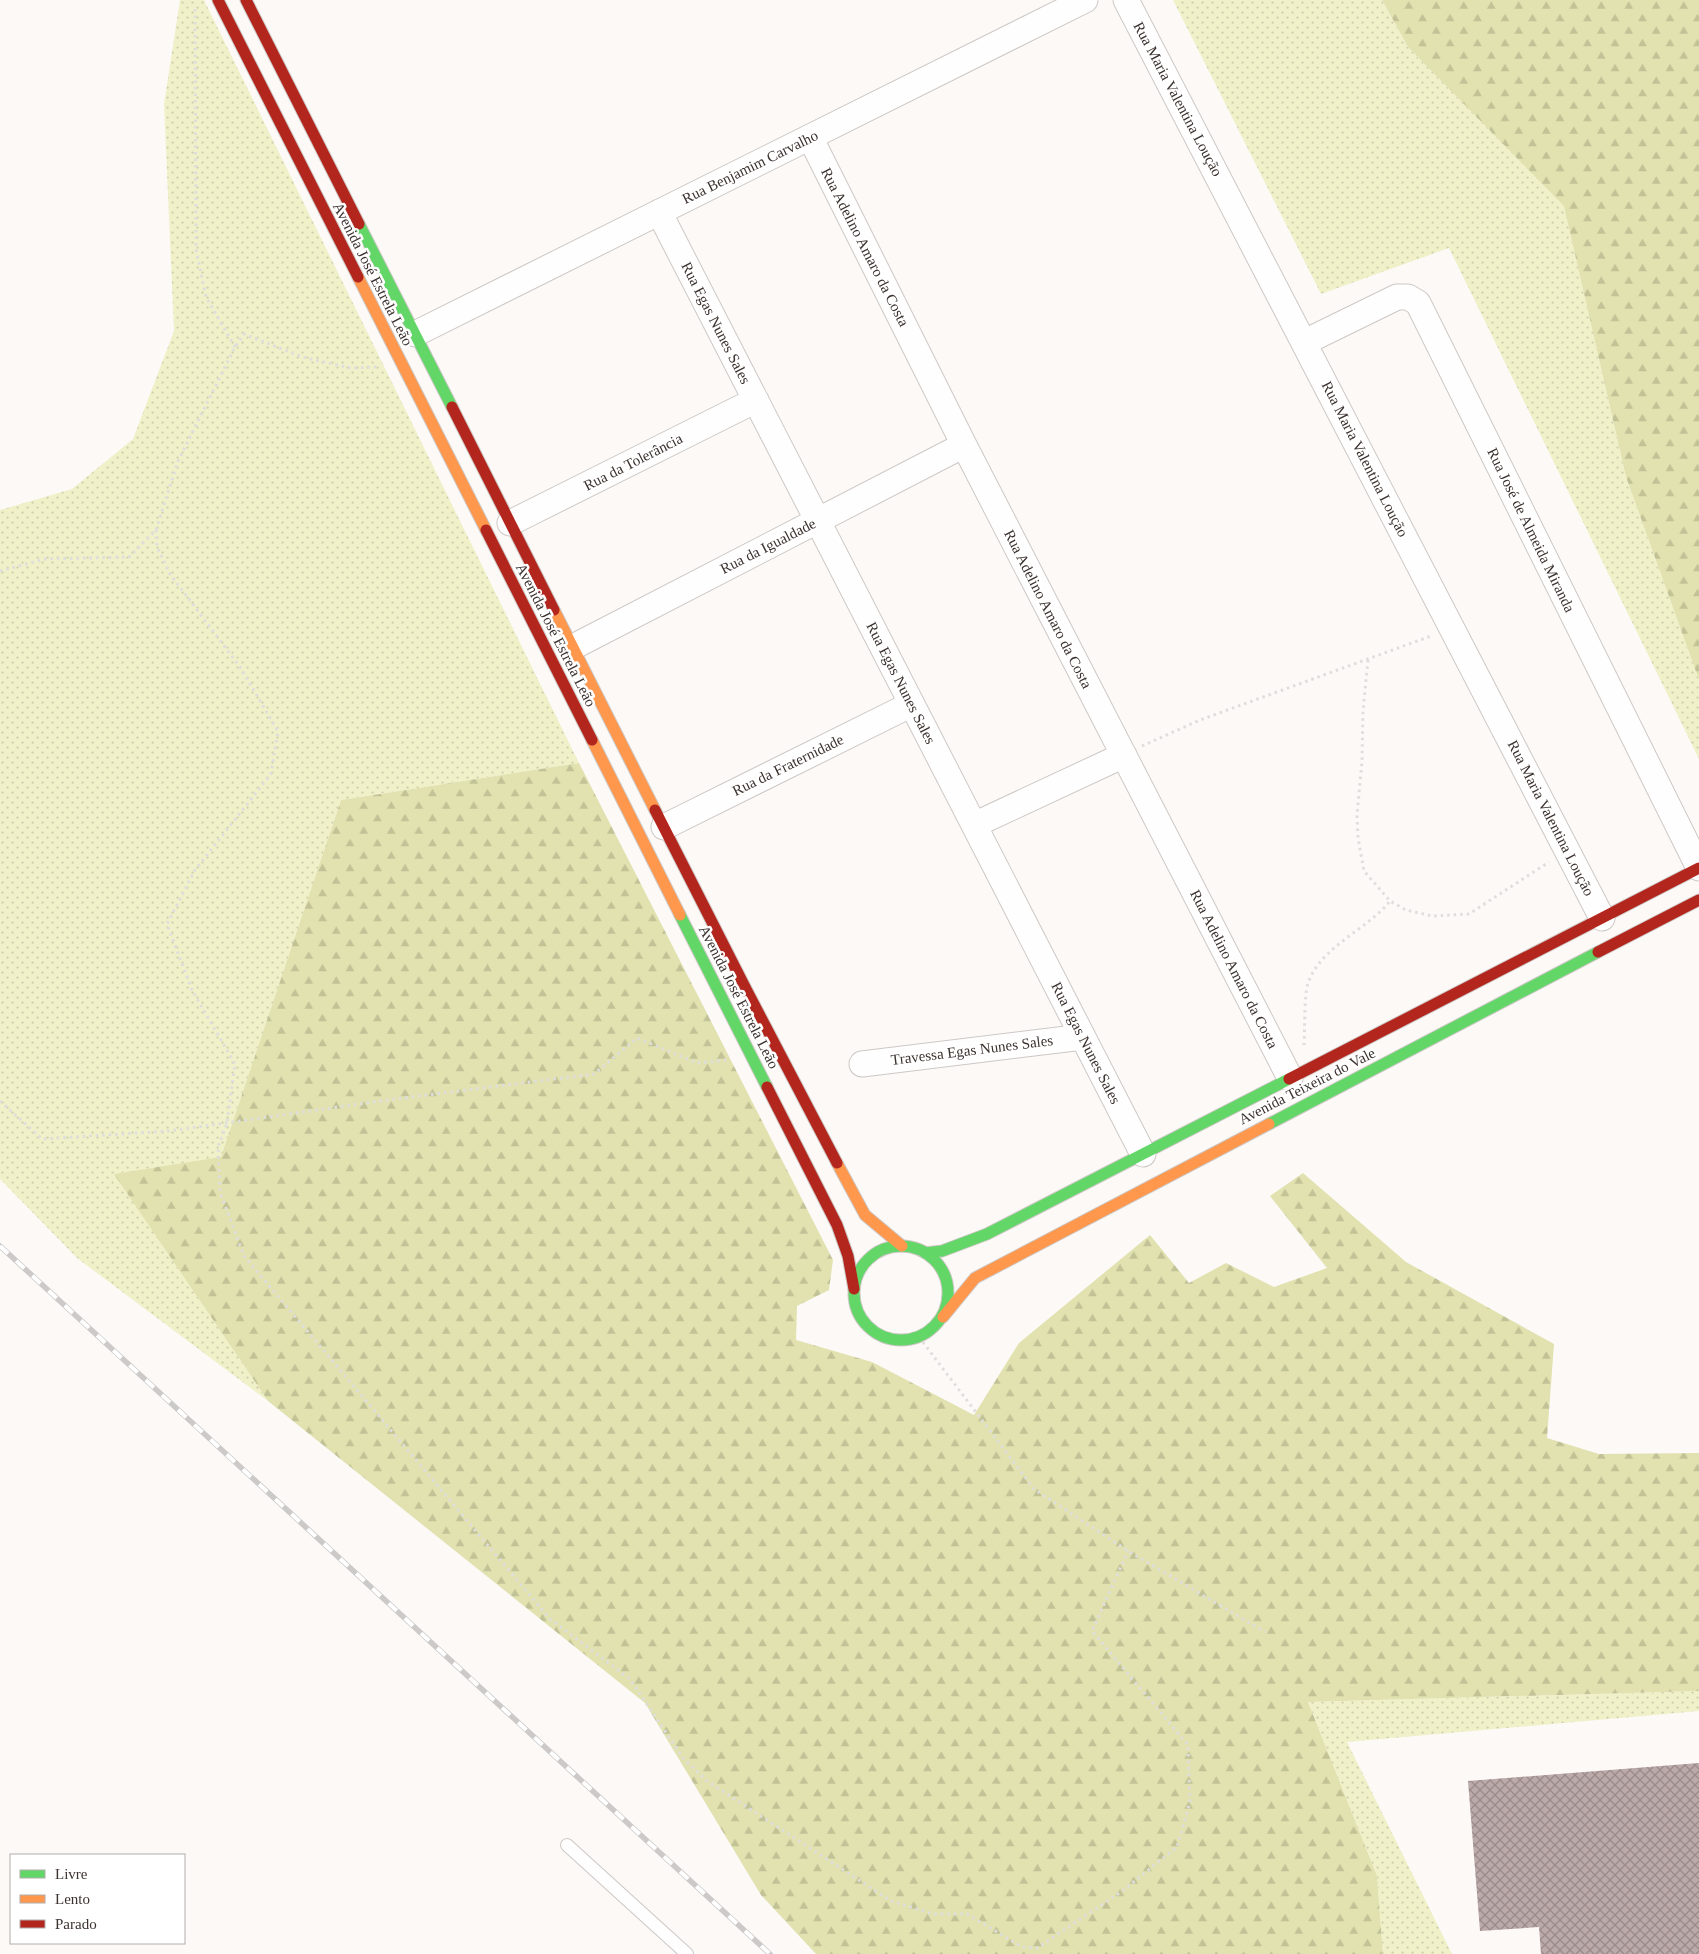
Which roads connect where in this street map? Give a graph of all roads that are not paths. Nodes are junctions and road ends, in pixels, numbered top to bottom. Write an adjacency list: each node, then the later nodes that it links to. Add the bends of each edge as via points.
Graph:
1 (218, 0): 28 (street, Avenida José Estrela Leão, via 838,1225)
2 (246, 0): 7 (street, Avenida José Estrela Leão)
3 (1085, 0): 5 (street, Rua Benjamim Carvalho)
4 (1126, 0): 8 (street, Rua Maria Valentina Loução)
5 (810, 137): 6 (street, Rua Benjamim Carvalho); 10 (street, Rua Adelino Amaro da Costa)
6 (659, 212): 7 (street, Rua Benjamim Carvalho); 9 (street, Rua Egas Nunes Sales)
7 (415, 334): 12 (street, Avenida José Estrela Leão)
8 (1305, 342): 18 (street, Rua José de Almeida Miranda, via 1397,297 1408,297 1418,303); 20 (street, Rua Maria Valentina Loução)
9 (756, 400): 11 (street, Rua Egas Nunes Sales); 12 (street, Rua da Tolerância)
10 (964, 445): 11 (street, Rua da Igualdade); 15 (street, Rua Adelino Amaro da Costa)
11 (818, 520): 13 (street, Rua da Igualdade); 14 (street, Rua Egas Nunes Sales)
12 (510, 523): 13 (street, Avenida José Estrela Leão)
13 (573, 647): 17 (street, Avenida José Estrela Leão)
14 (912, 704): 16 (street, Rua Egas Nunes Sales); 17 (street, Rua da Fraternidade)
15 (1124, 755): 16 (street); 23 (street, Rua Adelino Amaro da Costa)
16 (974, 825): 21 (street, Rua Egas Nunes Sales)
17 (664, 827): 25 (street, Avenida José Estrela Leão)
18 (1699, 868): 20 (street, Avenida Teixeira do Vale)
19 (1699, 900): 29 (street, Avenida Teixeira do Vale, via 997,1265 974,1278)
20 (1602, 918): 23 (street, Avenida Teixeira do Vale)
21 (1083, 1037): 22 (street, Travessa Egas Nunes Sales); 24 (street, Rua Egas Nunes Sales)
22 (862, 1064)
23 (1296, 1075): 24 (street, Avenida Teixeira do Vale)
24 (1143, 1154): 27 (street, Avenida Teixeira do Vale, via 986,1234 942,1251)
25 (865, 1216): 26 (street, Avenida Teixeira do Vale)
26 (902, 1246): 27 (street, Avenida Teixeira do Vale); 28 (street, via 875,1254 861,1270)
27 (925, 1253): 29 (street, via 936,1262 948,1288 948,1303)
28 (854, 1289): 29 (street, Avenida Teixeira do Vale, via 862,1320 887,1338 903,1341 919,1337 933,1329)
29 (942, 1317)
30 (567, 1845): 31 (lane)
31 (687, 1954)

